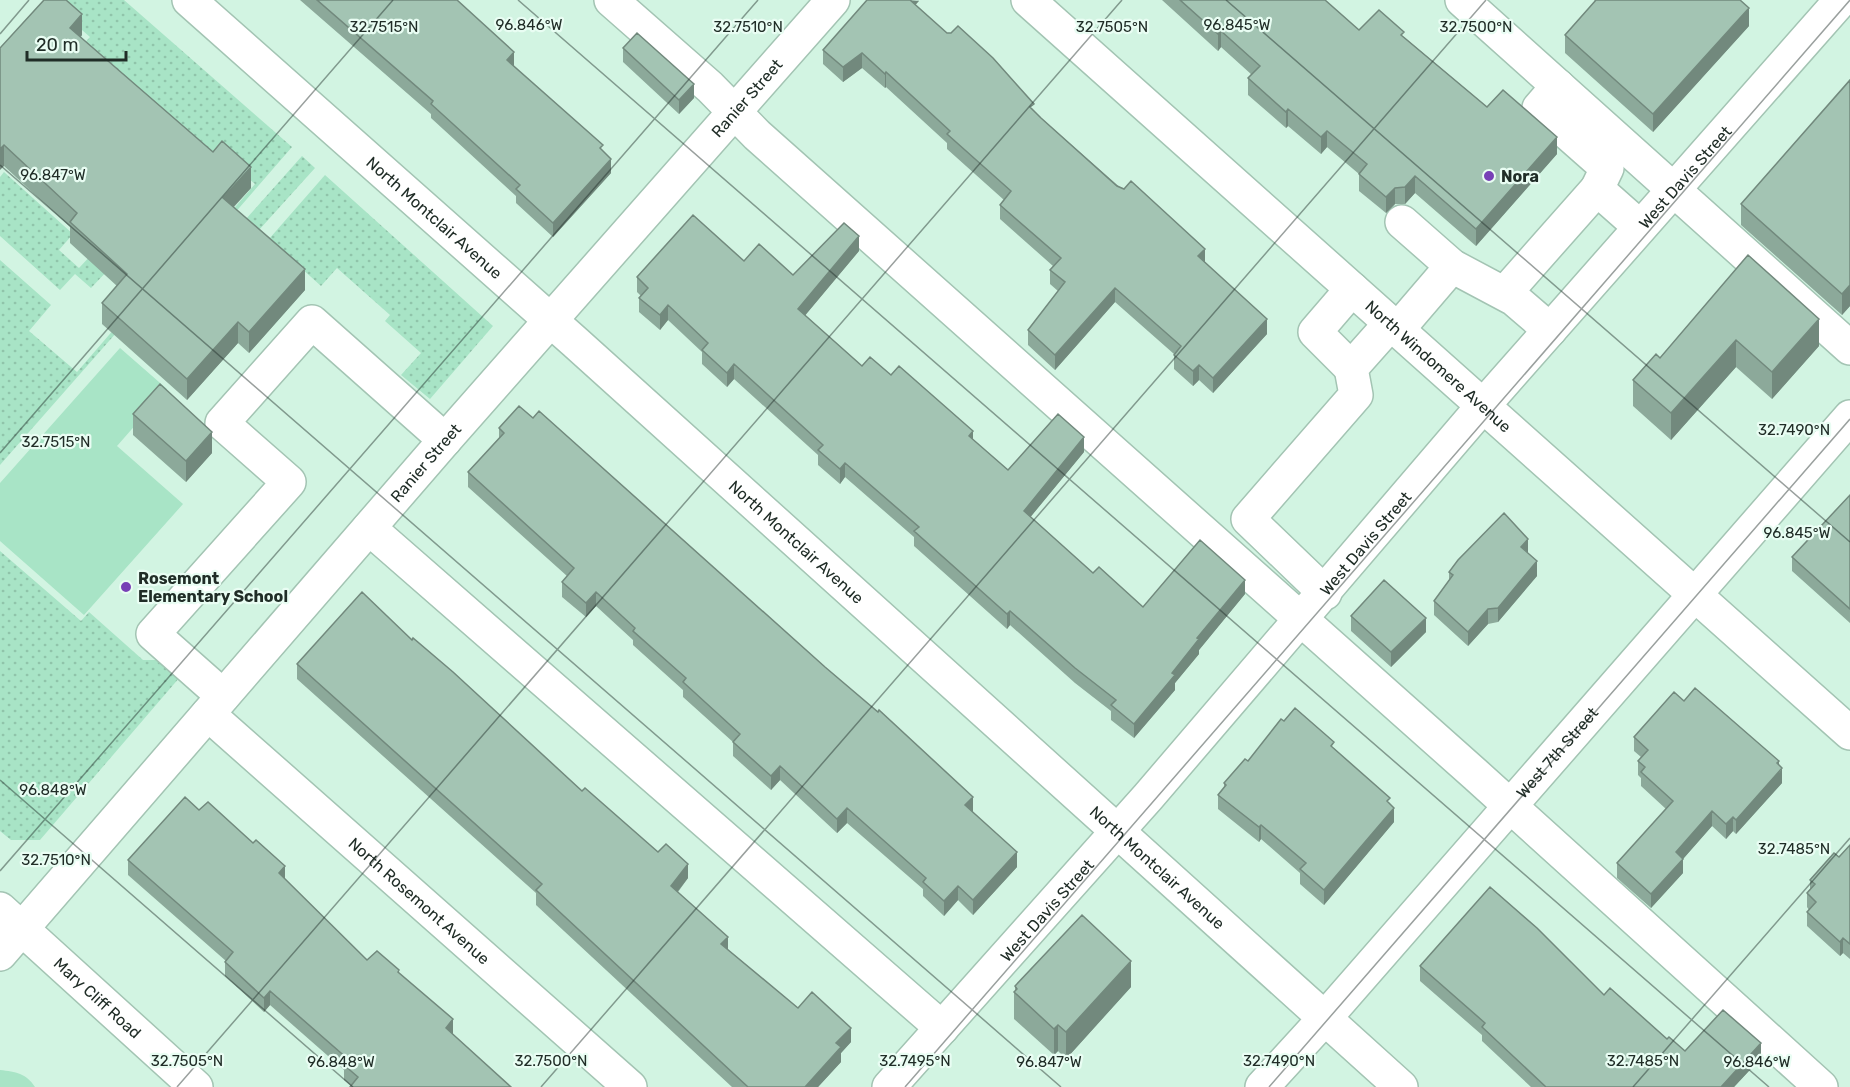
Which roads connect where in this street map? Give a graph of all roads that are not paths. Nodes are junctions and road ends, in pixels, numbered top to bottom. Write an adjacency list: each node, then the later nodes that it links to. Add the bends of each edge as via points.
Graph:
1 (189, 0): 16 (street, North Montclair Avenue)
2 (611, 0): 8 (street)
3 (833, 0): 8 (street, Ranier Street)
4 (1028, 0): 14 (street, North Windomere Avenue)
5 (1462, 0): 7 (street)
6 (1841, 0): 10 (street, West Davis Street)
7 (1558, 87): 9 (street, via 1539,108 1607,168); 10 (street)
8 (734, 112): 16 (street, Ranier Street); 27 (street)
9 (1597, 189): 12 (street); 15 (street)
10 (1673, 190): 12 (street, West Davis Street); 19 (street)
11 (1402, 222): 13 (street)
12 (1640, 227): 18 (street, West Davis Street)
13 (1452, 266): 15 (street); 17 (street)
14 (1352, 289): 17 (street, North Windomere Avenue); 20 (street, via 1315,333)
15 (1505, 293): 18 (street)
16 (551, 321): 23 (street, Ranier Street); 31 (street, North Montclair Avenue)
17 (1395, 326): 20 (street); 21 (street, North Windomere Avenue)
18 (1550, 330): 21 (street, West Davis Street)
19 (1850, 348)
20 (1352, 368): 25 (street, via 1356,395 1248,519)
21 (1482, 407): 25 (street, West Davis Street); 26 (street, North Windomere Avenue)
22 (1850, 417): 26 (street, West 7th Street)
23 (446, 440): 24 (street, Ranier Street); 28 (street, North Rosemont Avenue, via 312,322 222,423 289,482 153,634)
24 (369, 528): 28 (street, Ranier Street); 35 (street)
25 (1324, 593): 27 (street, West Davis Street)
26 (1694, 593): 29 (street, North Windomere Avenue); 30 (street, West 7th Street)
27 (1302, 619): 30 (street); 31 (street, West Davis Street)
28 (216, 705): 32 (street, Ranier Street); 37 (street, North Rosemont Avenue)
29 (1850, 732)
30 (1511, 806): 34 (street, West 7th Street); 41 (street)
31 (1118, 830): 34 (street, North Montclair Avenue); 35 (street, West Davis Street)
32 (11, 918): 33 (street, Ranier Street); 36 (street, Mary Cliff Road)
33 (0, 954)
34 (1325, 1018): 39 (street, West 7th Street); 40 (street, North Montclair Avenue)
35 (942, 1028): 38 (street, West Davis Street)
36 (196, 1087)
37 (630, 1087)
38 (889, 1087)
39 (1262, 1087)
40 (1401, 1087)
41 (1821, 1087)

